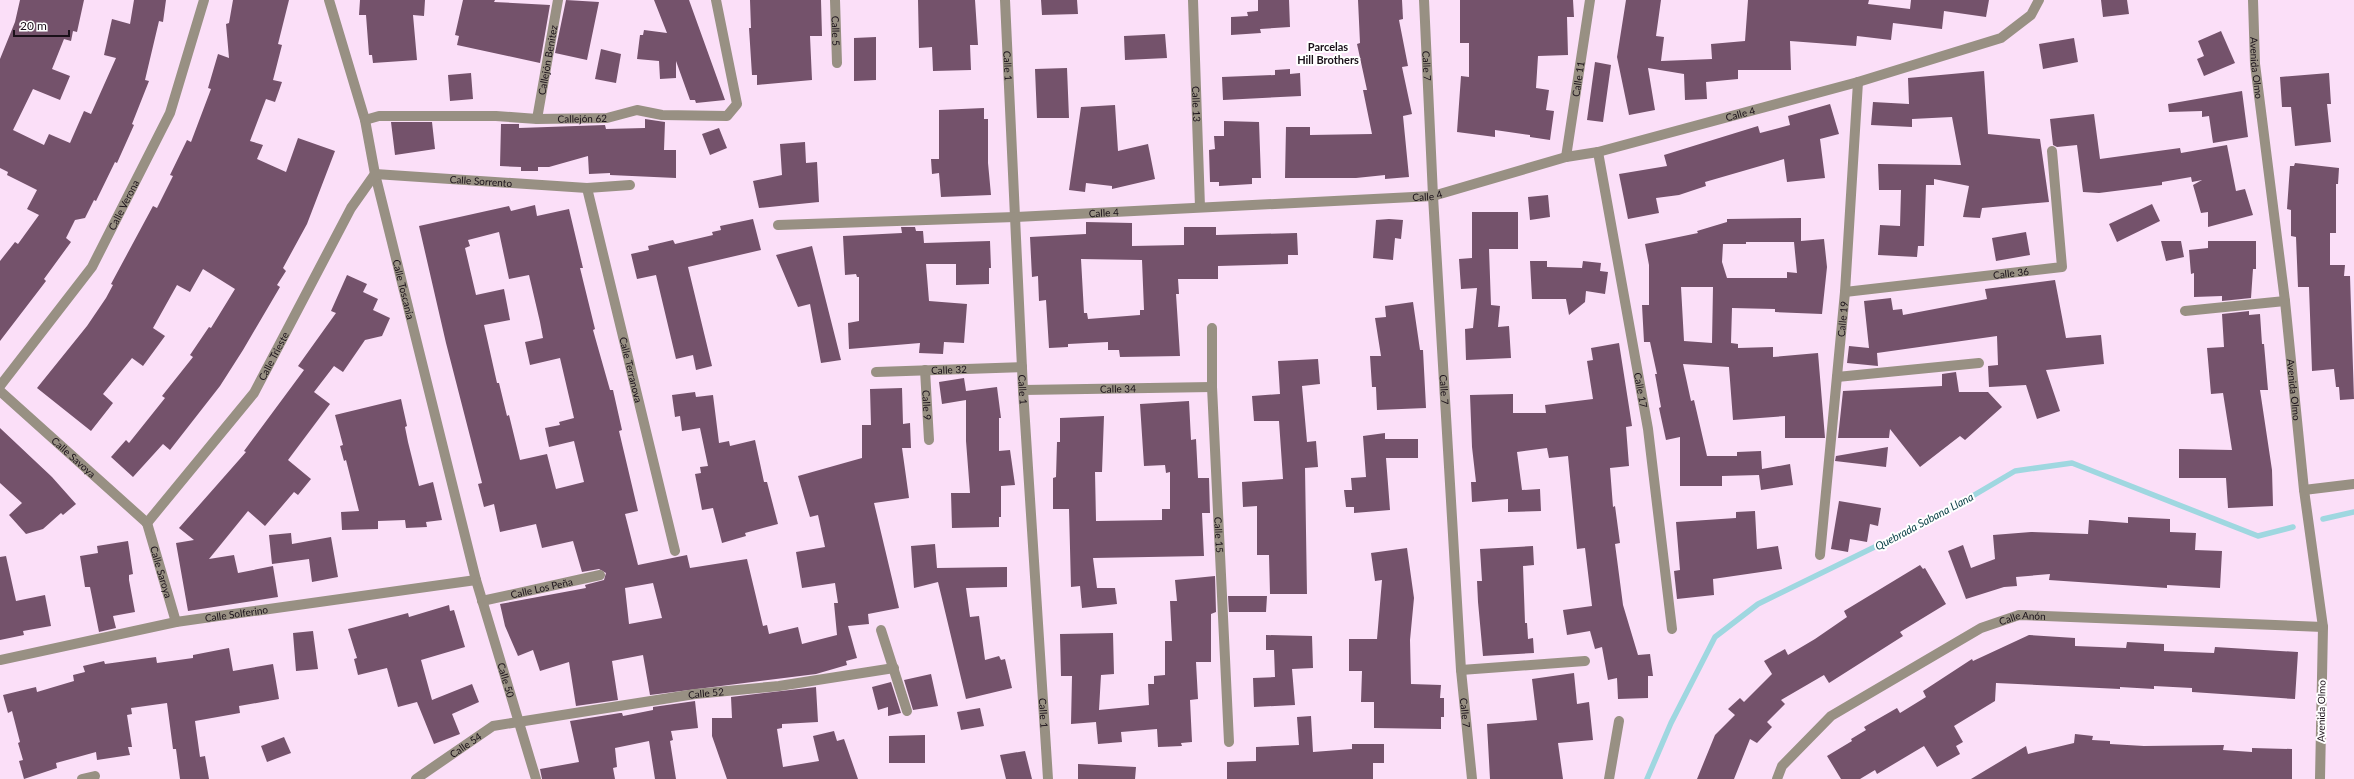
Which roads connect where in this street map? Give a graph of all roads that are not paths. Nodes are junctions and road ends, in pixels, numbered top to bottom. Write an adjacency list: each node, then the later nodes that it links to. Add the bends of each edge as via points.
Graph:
1 (204, 0): 35 (street, Calle Verona, via 170,113 92,267)
2 (329, 0): 15 (street, Calle Toscania)
3 (558, 0): 14 (street, Callejón Benitez)
4 (716, 0): 14 (street, Callejón 62, via 737,104 727,116 662,114 637,110 607,118)
5 (835, 0): 12 (street, Calle 5)
6 (1005, 0): 24 (street, Calle 1)
7 (1193, 0): 23 (street, Calle 13)
8 (1424, 0): 22 (street, Calle 7)
9 (1590, 0): 18 (street, Calle 11)
10 (2039, 0): 13 (street, Calle 4, via 2031,15 2001,38)
11 (2253, 0): 27 (street, Avenida Olmo, via 2255,64)
12 (837, 63)
13 (1858, 82): 17 (street, Calle 4); 26 (street, Calle 19)
14 (537, 119): 15 (street, Callejón 62, via 496,116 378,116)
15 (365, 120): 19 (street, Calle Toscania)
16 (2052, 151): 26 (street, Calle 36, via 2062,267)
17 (1598, 152): 18 (street, Calle 4); 50 (street, Calle 17, via 1648,429)
18 (1566, 157): 22 (street, Calle 4)
19 (375, 174): 21 (street, Calle Sorrento); 42 (street, Calle Trieste, via 351,208 254,393); 46 (street, Calle Toscania)
20 (630, 185): 21 (street, Calle Sorrento)
21 (587, 188): 43 (street, Calle Terranova)
22 (1433, 196): 23 (street, Calle 4); 55 (street, Calle 7)
23 (1200, 207): 24 (street, Calle 4)
24 (1015, 217): 25 (street, Calle 4); 31 (street, Calle 1)
25 (778, 225)
26 (1845, 292): 34 (street, Calle 19)
27 (2285, 301): 28 (street); 41 (street, Avenida Olmo)
28 (2185, 311)
29 (1212, 328): 36 (street, Calle 15)
30 (1979, 363): 34 (street)
31 (1022, 367): 32 (street, Calle 32); 37 (street, Calle 1)
32 (925, 370): 33 (street, Calle 32); 39 (street, Calle 9)
33 (876, 372)
34 (1837, 377): 44 (street, Calle 19)
35 (0, 386)
36 (1212, 387): 37 (street, Calle 34); 59 (street, Calle 15)
37 (1023, 390): 64 (street, Calle 1)
38 (0, 391): 42 (street, Calle Savoya)
39 (929, 440)
40 (2354, 484): 41 (street)
41 (2304, 490): 49 (street, Avenida Olmo)
42 (147, 522): 48 (street, Calle Saroya)
43 (675, 551)
44 (1820, 555)
45 (600, 575): 47 (street, Calle Los Peña)
46 (476, 580): 47 (street, Calle 50); 48 (street, Calle Solferino)
47 (482, 601): 58 (street, Calle 50)
48 (176, 622): 52 (street, Calle Solferino)
49 (2323, 628): 67 (street, Calle Anón, via 2020,615 1981,628 1831,716 1782,766); 68 (street, Avenida Olmo)
50 (1672, 629)
51 (881, 630): 54 (street)
52 (0, 660)
53 (1585, 662): 55 (street)
54 (894, 668): 56 (street); 58 (street, Calle 52, via 778,686 695,694)
55 (1461, 670): 65 (street, Calle 7)
56 (907, 711)
57 (1620, 720): 66 (street)
58 (518, 721): 62 (street, Calle 54, via 493,726); 63 (street, Calle 50)
59 (1229, 742)
60 (95, 776): 61 (street)
61 (82, 779)
62 (416, 779)
63 (536, 779)
64 (1048, 779)
65 (1472, 779)
66 (1609, 779)
67 (1777, 779)
68 (2320, 779)

